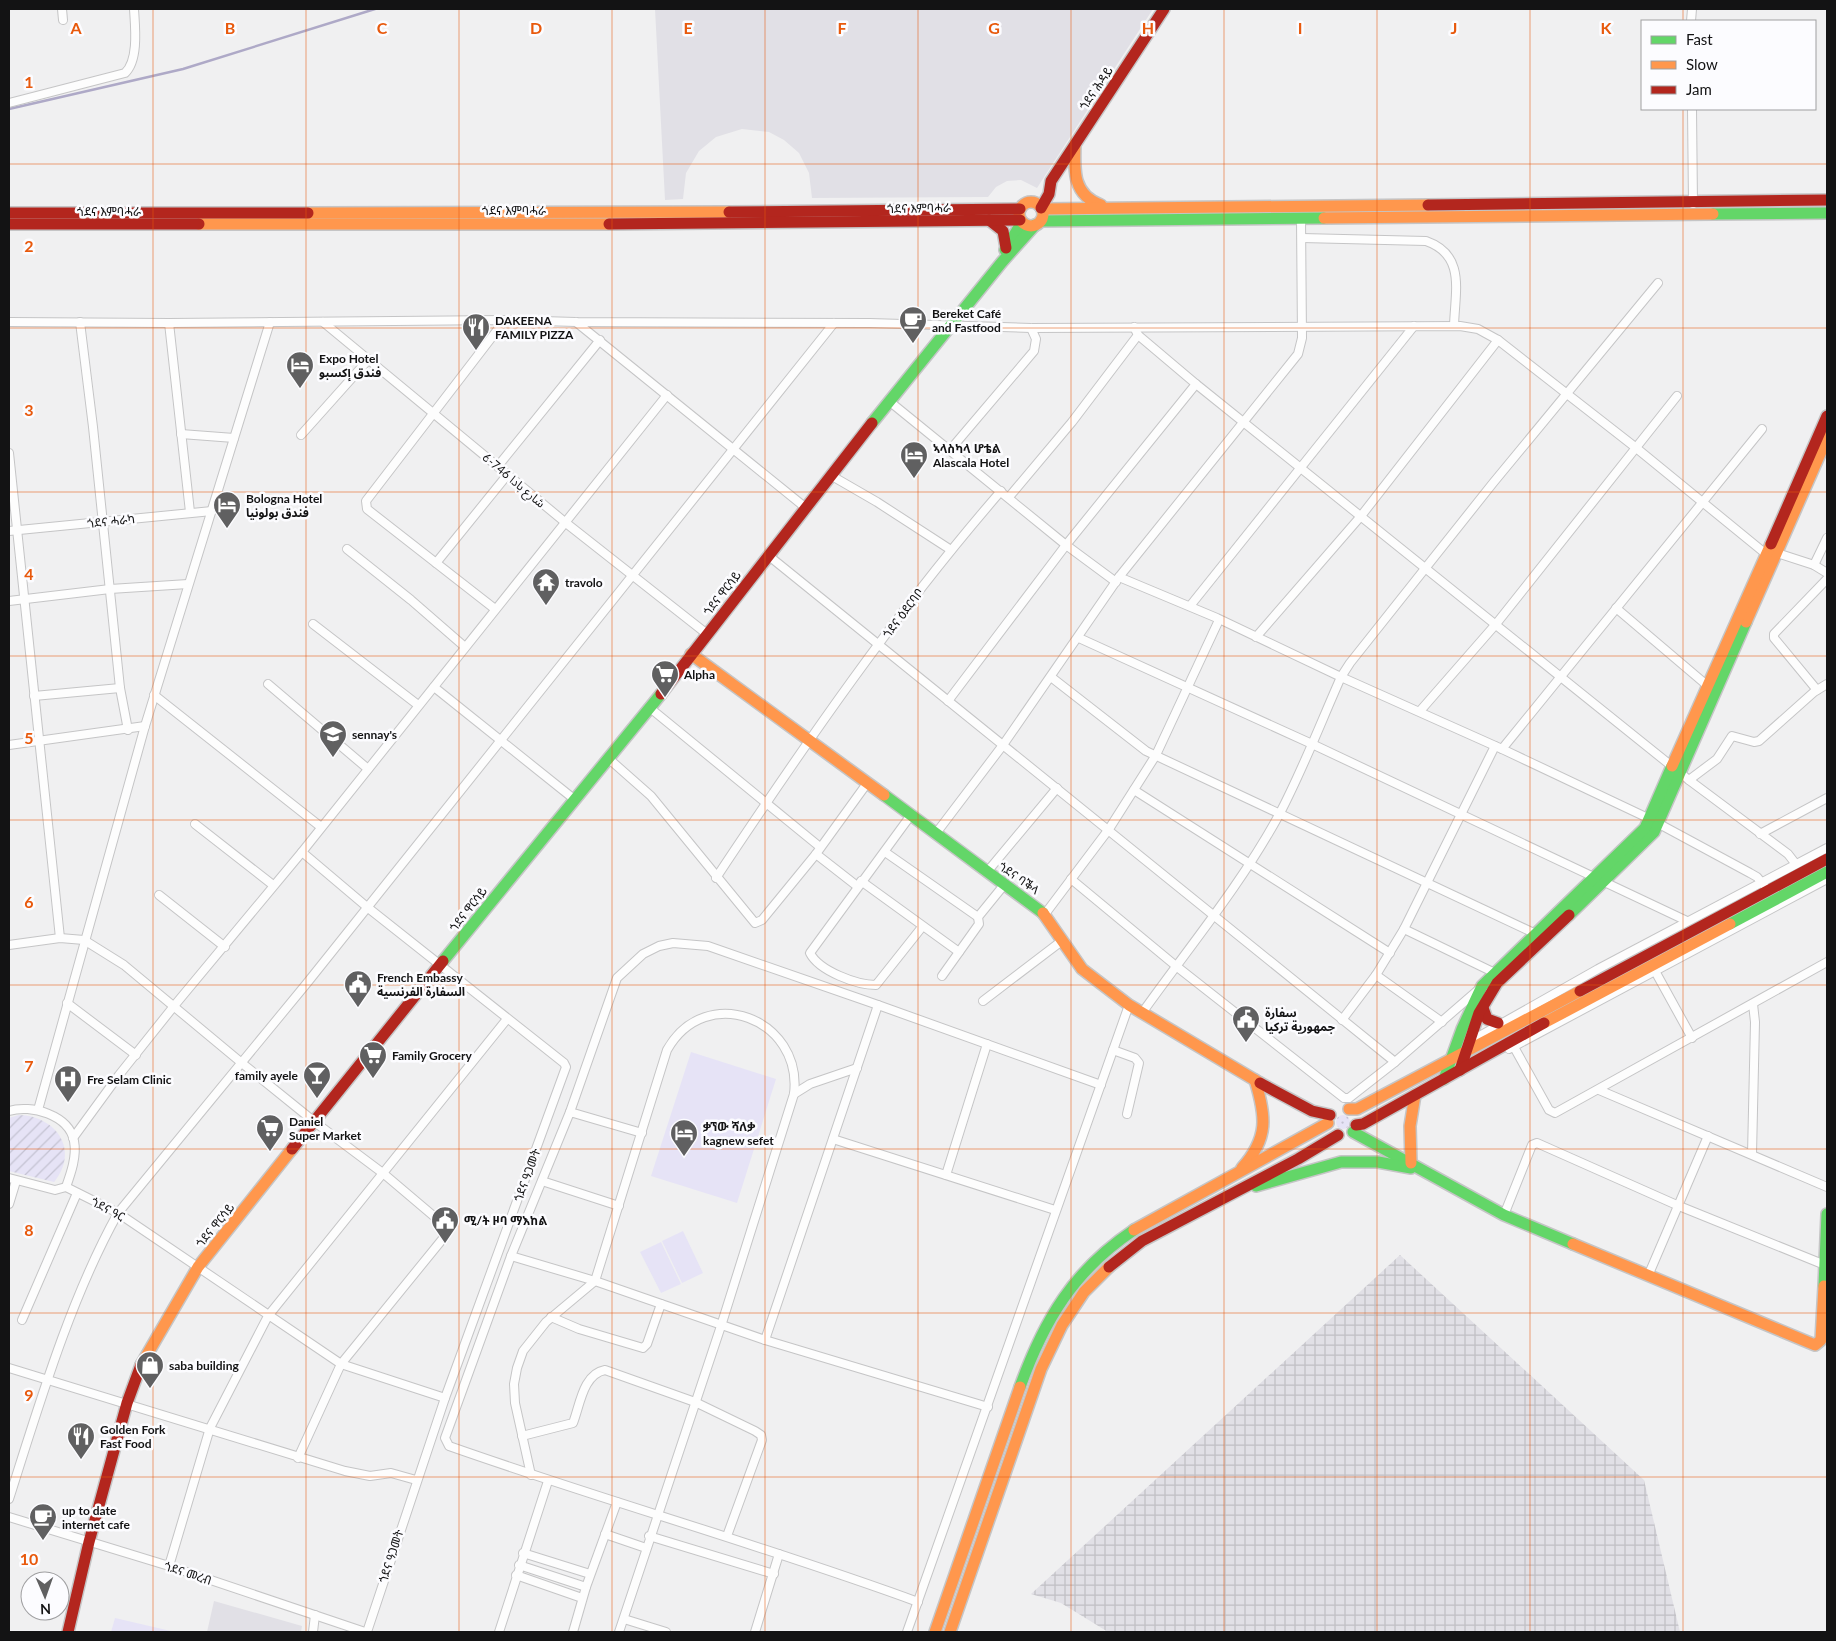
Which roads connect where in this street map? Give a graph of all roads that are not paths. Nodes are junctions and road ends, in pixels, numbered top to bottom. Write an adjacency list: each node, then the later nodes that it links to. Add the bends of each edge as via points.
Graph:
1 (62, 9): 4 (street)
2 (134, 9): 5 (street, via 132,62 125,73)
3 (1164, 9): 7 (main road, ጎደና ሕዳይ)
4 (63, 20)
5 (9, 103)
6 (1692, 110): 9 (street)
7 (1075, 144): 10 (main road, ጎደና ሕዳይ); 11 (main road, via 1076,187 1088,200)
8 (1827, 200): 9 (main road)
9 (1692, 201): 11 (main road); 13 (street)
10 (1038, 206): 11 (main road); 15 (main road, via 1025,204); 18 (main road, ጎደና ሕዳይ)
11 (1111, 207)
12 (9, 213): 15 (main road, ጎደና እምባሓራ, via 713,212)
13 (1693, 214): 14 (main road); 16 (main road)
14 (1827, 214)
15 (1020, 217): 17 (main road, ጎደና እምባሓራ); 18 (main road, via 1030,226); 21 (main road)
16 (1301, 219): 18 (main road); 20 (street)
17 (989, 220): 19 (main road, ጎደና እምባሓራ, via 690,224); 21 (main road, via 1004,231)
18 (1038, 223): 22 (main road, ጎደና ዋርሳይ)
19 (9, 224)
20 (1302, 238): 33 (street); 35 (street, via 1426,241 1438,245 1453,260 1456,271)
21 (1006, 248): 22 (main road)
22 (1002, 262): 32 (main road, ጎደና ዋርሳይ)
23 (1658, 283): 42 (street)
24 (505, 320): 28 (street); 29 (street); 46 (street)
25 (9, 322): 26 (street)
26 (80, 322): 30 (street); 69 (street)
27 (270, 322): 28 (street); 30 (street); 52 (street)
28 (323, 322): 40 (street, شارع بادا 746-6)
29 (576, 322): 31 (street); 38 (street)
30 (169, 323): 50 (street)
31 (834, 323): 32 (street); 55 (street)
32 (953, 325): 36 (street); 45 (main road, ጎደና ዋርሳይ)
33 (1302, 326): 34 (street); 37 (street); 48 (street, via 1298,354)
34 (1414, 326): 35 (street); 59 (street)
35 (1454, 326): 39 (street, via 1478,329)
36 (1031, 328): 37 (street); 56 (street, via 1036,339 1034,351)
37 (1136, 331): 41 (street); 63 (street, via 1072,422)
38 (600, 340): 43 (street); 58 (street)
39 (1498, 340): 42 (street); 68 (street)
40 (368, 360): 46 (street, شارع بادا 746-6); 51 (street)
41 (1196, 384): 48 (street); 73 (street)
42 (1566, 394): 54 (street); 80 (street)
43 (667, 395): 55 (street); 70 (street)
44 (1678, 396): 54 (street)
45 (889, 401): 56 (street); 61 (main road, ጎደና ዋርሳይ)
46 (432, 412): 58 (street, شارع بادا 746-6); 78 (street, via 365,505)
47 (1827, 416): 76 (main road)
48 (1244, 422): 59 (street); 84 (street)
49 (1762, 429): 64 (street)
50 (181, 434): 52 (street); 67 (street)
51 (300, 435)
52 (234, 438): 66 (street)
53 (1827, 438): 76 (main road)
54 (1635, 447): 64 (street); 94 (street)
55 (735, 449): 65 (street); 82 (street)
56 (950, 450): 62 (street)
57 (9, 453): 71 (street)
58 (498, 466): 60 (street, شارع بادا 746-6)
59 (1302, 467): 68 (street); 89 (street)
60 (508, 474): 70 (street, شارع بادا 746-6); 78 (street)
61 (832, 476): 65 (main road, ጎደና ዋርሳይ); 75 (street)
62 (1001, 491): 63 (street); 75 (street, ጎደና ዕደርባቦ)
63 (1009, 497): 73 (street)
64 (1704, 502): 76 (street); 90 (street)
65 (806, 508): 77 (main road, ጎደና ዋርሳይ)
66 (212, 511): 67 (street, ጎደና ሓራካ); 85 (street)
67 (190, 512): 69 (street, ጎደና ሓራካ)
68 (1361, 516): 80 (street); 96 (street)
69 (104, 522): 71 (street, ጎደና ሓራካ); 86 (street)
70 (566, 523): 82 (street, شارع بادا 746-6); 91 (street)
71 (13, 531): 87 (street)
72 (1827, 538): 79 (street)
73 (1066, 545): 84 (street); 112 (street)
74 (347, 549): 99 (street)
75 (951, 550): 98 (street, ጎደና ዕደርባቦ)
76 (1772, 553): 79 (street); 105 (main road); 128 (main road)
77 (769, 556): 95 (main road, ጎደና ዋርሳይ); 98 (street)
78 (436, 563): 91 (street)
79 (1814, 565): 81 (street)
80 (1425, 568): 94 (street); 102 (street)
81 (1827, 573)
82 (634, 576): 95 (street, شارع بادا 746-6); 118 (street)
83 (1827, 579): 106 (street, via 1774,634 1774,638)
84 (1118, 580): 89 (street); 97 (street)
85 (188, 584): 86 (street); 110 (street)
86 (110, 589): 87 (street); 108 (street)
87 (24, 599): 88 (street); 111 (street)
88 (9, 600)
89 (1190, 606): 92 (street)
90 (1616, 608): 103 (street); 105 (street)
91 (495, 609): 99 (street)
92 (1219, 620): 96 (street); 109 (street)
93 (313, 624): 113 (street)
94 (1496, 624): 103 (street); 115 (street)
95 (707, 634): 100 (main road, ጎደና ዋርሳይ)
96 (1256, 637): 102 (street)
97 (1079, 638): 101 (street); 109 (street)
98 (878, 645): 112 (street); 119 (street, ጎደና ዕደርባቦ)
99 (465, 647): 107 (street)
100 (691, 654): 114 (main road, ጎደና ዋርሳይ); 119 (main road, ጎደና ባቕላ)
101 (1051, 677): 123 (street); 125 (street, via 1146,751)
102 (1341, 678): 115 (street); 121 (street)
103 (1562, 678): 124 (street); 128 (street)
104 (268, 684): 127 (street)
105 (1708, 686): 128 (main road)
106 (1823, 686): 128 (street, via 1758,741 1732,736 1717,759)
107 (434, 687): 113 (street); 118 (street)
108 (120, 688): 111 (street); 117 (street)
109 (1188, 688): 121 (street); 125 (street)
110 (154, 695): 116 (street); 140 (street)
111 (34, 696): 120 (street)
112 (948, 701): 123 (street)
113 (418, 706): 127 (street)
114 (650, 708): 126 (main road, ጎደና ዋርሳይ); 134 (street)
115 (1420, 711): 124 (street)
116 (145, 726): 117 (street); 172 (street)
117 (128, 730): 120 (street)
118 (501, 740): 133 (street); 163 (street)
119 (811, 740): 129 (main road, ጎደና ባቕላ); 134 (street, ጎደና ዕደርባቦ)
120 (41, 742): 122 (street); 171 (street)
121 (1312, 744): 135 (street); 137 (street)
122 (9, 745)
123 (1003, 745): 130 (street); 142 (street)
124 (1498, 748): 137 (street); 138 (street)
125 (1156, 755): 131 (street); 135 (street)
126 (608, 758): 133 (main road, ጎደና ዋርሳይ); 153 (street, via 651,796)
127 (368, 769): 140 (street)
128 (1681, 772): 138 (main road); 143 (street)
129 (868, 782): 136 (main road, ጎደና ባቕላ); 145 (street)
130 (1057, 788): 141 (street); 151 (street)
131 (1134, 790): 141 (street); 150 (street)
132 (1827, 798): 143 (street)
133 (574, 799): 179 (main road, ጎደና ዋርሳይ)
134 (766, 803): 145 (street); 153 (street, ጎደና ዕደርባቦ)
135 (1279, 813): 150 (street); 157 (street)
136 (912, 815): 142 (main road, ጎደና ባቕላ); 147 (street)
137 (1459, 815): 155 (street); 157 (street)
138 (1654, 821): 155 (main road); 161 (street, via 1750,873)
139 (195, 824): 159 (street)
140 (321, 827): 146 (street)
141 (1110, 829): 154 (street); 165 (street)
142 (937, 832): 151 (main road, ጎደና ባቕላ)
143 (1760, 834): 149 (street)
144 (1827, 848): 149 (street)
145 (818, 850): 153 (street, via 758,923 752,921); 158 (street)
146 (302, 852): 159 (street); 163 (street, ጎደና ዓጋመት)
147 (885, 852): 158 (street); 166 (street)
148 (1827, 859): 161 (main road)
149 (1795, 863): 161 (street)
150 (1249, 865): 165 (street); 177 (street)
151 (987, 872): 160 (main road, ጎደና ባቕላ)
152 (1827, 872): 201 (main road)
153 (716, 878)
154 (1071, 879): 164 (street); 180 (street)
155 (1600, 879): 167 (street); 170 (main road); 192 (main road, via 1497,983)
156 (1827, 879): 181 (street)
157 (1428, 882): 169 (street); 170 (street)
158 (859, 884): 168 (street); 168 (street, via 810,953 841,977 864,984 880,983)
159 (273, 885): 175 (street)
160 (1004, 885): 164 (main road, ጎደና ባቕላ); 166 (street)
161 (1764, 886): 167 (street); 200 (main road)
162 (159, 895): 175 (street)
163 (367, 907): 179 (street, ጎደና ዓጋመት); 206 (street)
164 (1045, 914): 173 (main road, ጎደና ባቕላ)
165 (1216, 916): 180 (street); 195 (street)
166 (978, 917): 176 (street, via 979,924)
167 (1687, 921): 197 (street)
168 (922, 927): 176 (street)
169 (1404, 929): 177 (street); 182 (street)
170 (1536, 934): 182 (main road)
171 (60, 938): 172 (street); 174 (street)
172 (84, 940): 187 (street); 191 (street, via 124,965)
173 (1062, 940): 186 (street); 190 (main road, ጎደና ባቕላ, via 1082,969)
174 (9, 945)
175 (224, 947): 191 (street)
176 (959, 952): 184 (street)
177 (1390, 953): 183 (street)
178 (1827, 962): 188 (street)
179 (441, 965): 194 (street, ጎደና ዓጋመት); 221 (main road, ጎደና ዋርሳይ)
180 (1176, 966): 193 (street); 205 (street, via 1340,1097 1349,1098)
181 (1655, 971): 198 (street); 201 (street)
182 (1495, 974): 185 (main road)
183 (1376, 975): 195 (street); 196 (street)
184 (942, 976)
185 (1482, 986): 196 (street); 204 (main road)
186 (983, 1001)
187 (67, 1002): 203 (street); 216 (street)
188 (1753, 1004): 198 (street); 228 (street)
189 (878, 1005): 199 (street); 207 (street); 218 (street, via 708,946 673,943 659,946 631,964 617,978)
190 (1130, 1005): 193 (main road, ጎደና ባቕላ); 202 (street)
191 (174, 1006): 203 (street); 206 (street)
192 (1483, 1008): 197 (main road, via 1487,1019); 200 (main road)
193 (1142, 1013): 210 (main road, ጎደና ባቕላ)
194 (507, 1019): 231 (street); 261 (street, ጎደና ዓጋመት, via 564,1063 565,1071)
195 (1342, 1020): 205 (street)
196 (1442, 1022): 205 (street)
197 (1498, 1023): 200 (street)
198 (1692, 1038): 212 (street)
199 (987, 1044): 211 (street); 232 (street)
200 (1467, 1046): 204 (main road); 208 (main road)
201 (1508, 1047): 208 (main road); 212 (street, via 1552,1113)
202 (1113, 1050): 211 (street); 219 (street, via 1135,1058 1138,1063)
203 (136, 1055): 226 (street)
204 (1452, 1055): 209 (main road); 215 (main road, via 1371,1102)
205 (1395, 1062)
206 (243, 1064): 221 (street); 244 (street)
207 (857, 1068): 213 (street, via 810,1084); 227 (street)
208 (1460, 1070): 209 (main road)
209 (1444, 1079): 214 (main road)
210 (1255, 1080): 220 (main road, ጎደና ባቕላ); 233 (main road, via 1264,1112 1264,1130 1255,1151)
211 (1100, 1086): 243 (street)
212 (1599, 1090): 225 (street)
213 (794, 1094): 223 (street, via 795,1074 788,1053 777,1037 758,1021 745,1016 713,1015 686,1027 673,1040 667,1050); 256 (street)
214 (1415, 1095): 222 (main road); 229 (main road, via 1410,1132)
215 (1349, 1109): 220 (main road, via 1336,1109); 222 (main road, via 1355,1114)
216 (38, 1110): 217 (street); 226 (street, via 66,1126)
217 (9, 1111)
218 (570, 1112): 223 (street); 235 (street)
219 (1127, 1114)
220 (1329, 1119): 224 (main road, via 1332,1131); 233 (main road)
221 (316, 1123): 231 (street); 249 (main road, ጎደና ዋርሳይ)
222 (1354, 1129): 224 (main road, via 1346,1135); 229 (main road)
223 (642, 1133): 241 (street)
224 (1338, 1135): 238 (main road)
225 (1708, 1136): 228 (street); 242 (street)
226 (73, 1138): 236 (street, via 73,1161)
227 (833, 1139): 232 (street); 257 (street)
228 (1752, 1154): 237 (street)
229 (1411, 1163): 230 (main road)
230 (1423, 1170): 238 (main road, via 1378,1162 1349,1161); 246 (main road)
231 (384, 1174): 253 (street); 258 (street, via 443,1224 445,1236)
232 (946, 1175): 243 (street)
233 (1233, 1176): 301 (main road, via 1123,1238 1086,1268 1058,1304 1031,1357)
234 (12, 1180): 236 (street, ጎደና ዓር, via 55,1190); 240 (street)
235 (542, 1181): 241 (street); 247 (street)
236 (66, 1187): 239 (street, ጎደና ዓር)
237 (1827, 1187)
238 (1242, 1188): 302 (main road, via 1172,1223 1116,1259 1090,1285 1062,1325 1041,1369)
239 (77, 1193): 244 (street, ጎደና ዓር); 255 (street)
240 (9, 1204)
241 (619, 1206): 251 (street)
242 (1679, 1206): 246 (street, via 1537,1143 1532,1146); 248 (street); 250 (street)
243 (1055, 1210): 264 (street)
244 (118, 1213): 249 (street, ጎደና ዓር); 260 (street, via 99,1248)
245 (1827, 1214): 248 (main road)
246 (1504, 1215): 250 (main road)
247 (511, 1256): 251 (street); 268 (street, via 445,1438 449,1446)
248 (1825, 1265): 250 (main road, via 1821,1340 1815,1345)
249 (198, 1267): 253 (street, ጎደና ዓር); 263 (main road, ጎደና ዋርሳይ, via 140,1366)
250 (1648, 1276)
251 (596, 1281): 252 (street); 254 (street)
252 (661, 1304): 254 (street, via 643,1348); 256 (street)
253 (268, 1316): 258 (street, ጎደና ዓር); 265 (street)
254 (551, 1317): 266 (street, via 527,1344 517,1368 514,1384)
255 (22, 1320)
256 (721, 1326): 257 (street); 262 (street)
257 (765, 1340): 264 (street)
258 (341, 1364): 261 (street, ጎደና ዓር); 267 (street)
259 (9, 1368): 260 (street)
260 (48, 1379): 263 (street); 271 (street)
261 (445, 1398): 269 (street, ጎደና ዓጋመት)
262 (695, 1402): 266 (street, via 605,1370 598,1372 586,1386 573,1423); 273 (street); 277 (street, via 761,1435 762,1440)
263 (127, 1403): 265 (street); 278 (main road, ጎደና ዋርሳይ)
264 (988, 1407): 289 (street)
265 (210, 1428): 267 (street); 283 (street)
266 (522, 1436): 268 (street)
267 (298, 1458): 269 (street, via 361,1475 391,1473)
268 (531, 1475): 270 (street)
269 (416, 1480): 294 (street, ጎደና ዓጋመት)
270 (548, 1481): 272 (street); 280 (street)
271 (9, 1499)
272 (617, 1502): 273 (street); 275 (street)
273 (657, 1515): 276 (street); 277 (street)
274 (9, 1517): 278 (street, ጎደና መረብ)
275 (605, 1534): 279 (street); 284 (street)
276 (649, 1536): 279 (street); 285 (street)
277 (727, 1536): 281 (street)
278 (89, 1542): 283 (street, ጎደና መረብ); 292 (main road, ጎደና ዋርሳይ)
279 (646, 1548): 291 (street)
280 (523, 1553): 282 (street); 284 (street)
281 (779, 1554): 285 (street); 289 (street)
282 (520, 1565): 286 (street); 287 (street)
283 (169, 1566): 290 (street, ጎደና መረብ)
284 (590, 1574): 287 (street)
285 (774, 1574): 299 (street)
286 (516, 1575): 288 (street); 295 (street)
287 (586, 1587): 288 (street)
288 (582, 1598): 296 (street)
289 (918, 1602): 300 (street)
290 (315, 1615): 293 (street); 294 (street, ጎደና መረብ)
291 (624, 1619): 297 (street); 298 (street)
292 (68, 1632)
293 (312, 1632)
294 (366, 1632)
295 (499, 1632)
296 (573, 1632)
297 (619, 1632)
298 (666, 1632)
299 (755, 1632)
300 (908, 1632)
301 (935, 1632)
302 (950, 1632)

